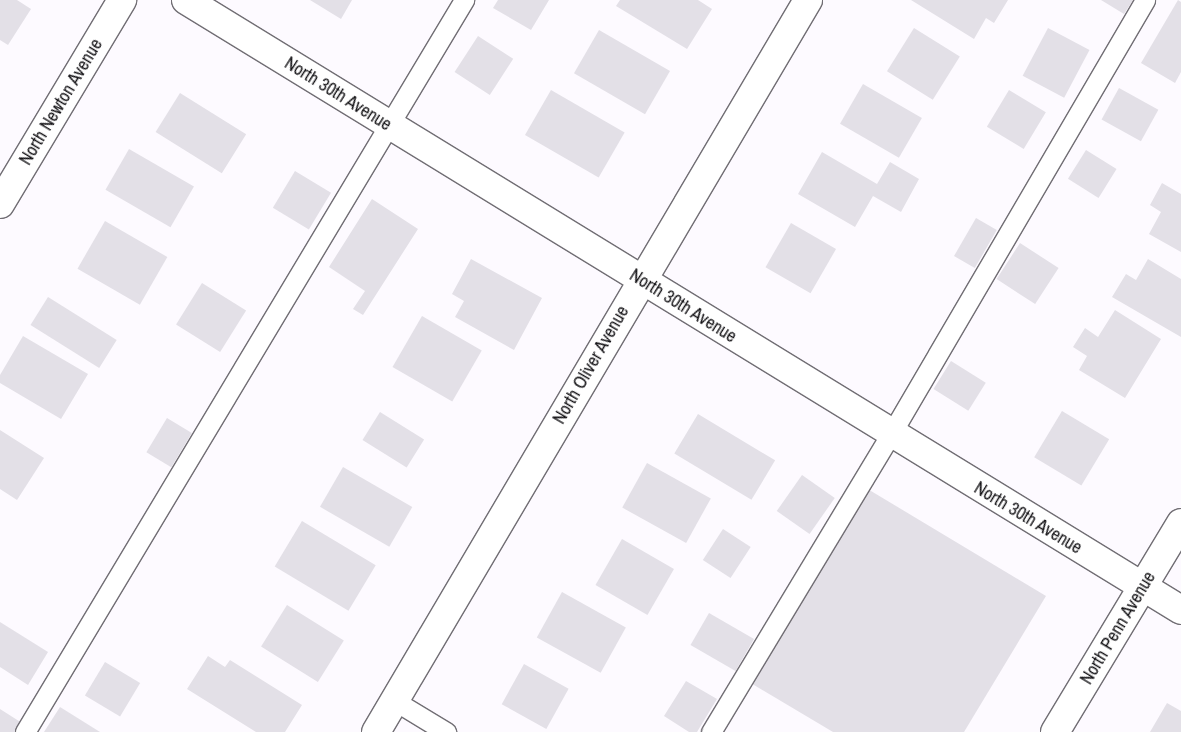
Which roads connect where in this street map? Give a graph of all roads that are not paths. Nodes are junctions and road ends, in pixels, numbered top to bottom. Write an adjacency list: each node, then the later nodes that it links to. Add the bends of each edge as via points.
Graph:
1 (122, 0): 7 (street, North Newton Avenue)
2 (186, 0): 6 (street, North 30th Avenue)
3 (464, 0): 6 (lane)
4 (808, 0): 8 (street, North Oliver Avenue)
5 (1145, 0): 9 (lane)
6 (389, 126): 8 (street, North 30th Avenue); 14 (lane)
7 (0, 204)
8 (642, 280): 9 (street, North 30th Avenue); 13 (street, North Oliver Avenue)
9 (890, 434): 11 (street, North 30th Avenue); 17 (lane)
10 (1181, 523): 11 (street, North Penn Avenue)
11 (1143, 587): 12 (street, North 30th Avenue); 18 (street, North Penn Avenue)
12 (1181, 610)
13 (395, 701): 15 (street, North Oliver Avenue); 16 (lane)
14 (25, 732)
15 (376, 732)
16 (446, 732)
17 (711, 732)
18 (1055, 732)

